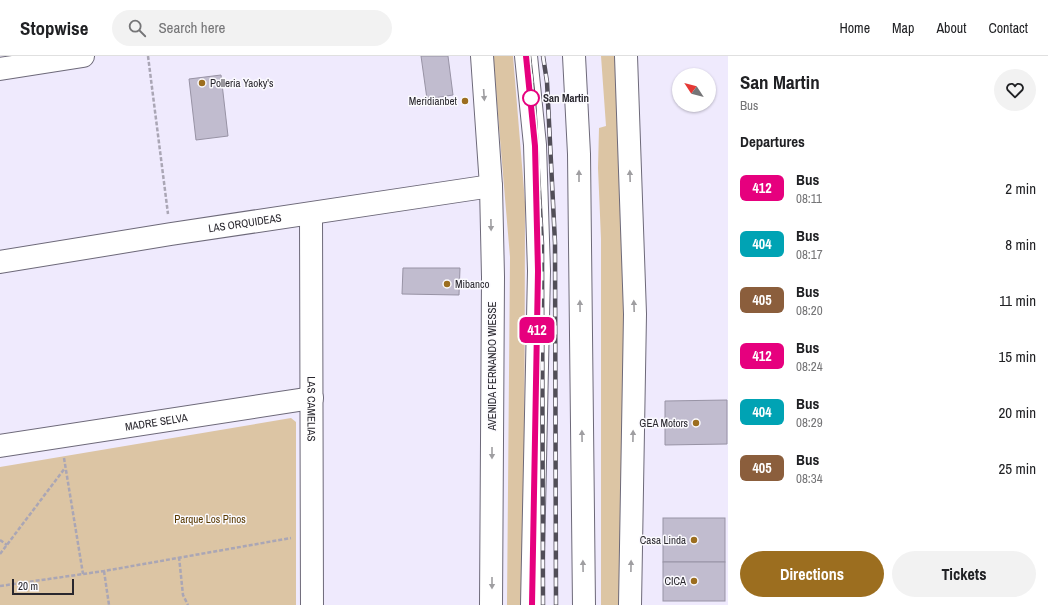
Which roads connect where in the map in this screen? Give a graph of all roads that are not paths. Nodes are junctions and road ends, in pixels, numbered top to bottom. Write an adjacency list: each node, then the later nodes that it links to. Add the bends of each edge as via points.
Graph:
1 (83, 56): 6 (main road)
2 (482, 56): 7 (main road, AVENIDA FERNANDO WIESSE, one-way to 7)
3 (526, 56): 14 (main road, via 535,146 538,271)
4 (574, 56): 15 (main road, one-way to 4, via 579,154)
5 (626, 56): 16 (main road, one-way to 5, via 634,314)
6 (0, 69)
7 (490, 186): 8 (main road, LAS ORQUIDEAS); 13 (main road, AVENIDA FERNANDO WIESSE, one-way to 13, via 493,277)
8 (311, 214): 9 (main road, LAS ORQUIDEAS); 10 (main road, LAS CAMELIAS)
9 (0, 262)
10 (312, 398): 11 (main road, MADRE SELVA); 12 (main road, LAS CAMELIAS)
11 (0, 446)
12 (312, 605)
13 (491, 605)
14 (532, 605)
15 (584, 605)
16 (630, 605)

